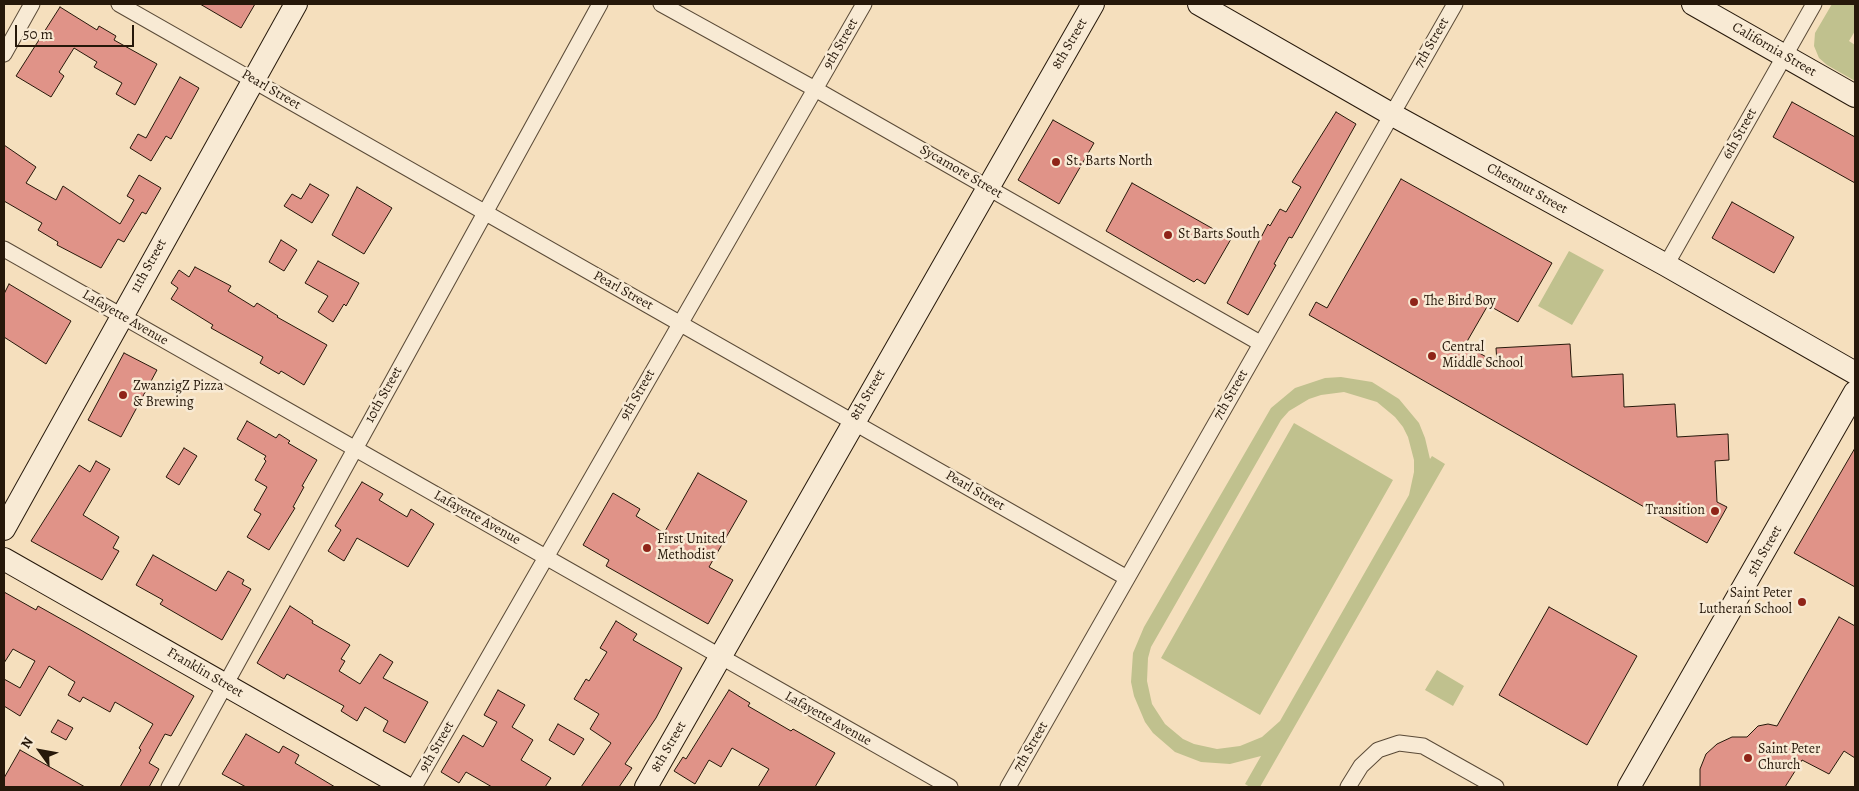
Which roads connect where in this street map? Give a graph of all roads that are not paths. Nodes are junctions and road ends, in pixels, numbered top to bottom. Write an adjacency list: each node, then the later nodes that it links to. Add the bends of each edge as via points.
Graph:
1 (32, 4): 12 (street)
2 (119, 4): 14 (street, Pearl Street)
3 (296, 4): 14 (street, 11th Street)
4 (600, 4): 19 (street, 10th Street)
5 (661, 4): 15 (street, Sycamore Street)
6 (864, 4): 15 (street, 9th Street)
7 (1093, 4): 18 (street, 8th Street)
8 (1199, 4): 17 (street, Chestnut Street)
9 (1455, 4): 17 (street, 7th Street)
10 (1693, 4): 13 (street, California Street)
11 (1814, 4): 13 (street, 6th Street)
12 (4, 54)
13 (1784, 56): 16 (street, California Street); 21 (street, 6th Street)
14 (254, 80): 19 (street, Pearl Street); 22 (street, 11th Street)
15 (815, 88): 18 (street, Sycamore Street); 23 (street, 9th Street)
16 (1855, 96)
17 (1391, 114): 21 (street, Chestnut Street); 24 (street, 7th Street)
18 (988, 188): 24 (street, Sycamore Street); 27 (street, 8th Street)
19 (484, 213): 23 (street, Pearl Street); 28 (street, 10th Street)
20 (4, 249): 22 (street, Lafayette Avenue)
21 (1666, 265): 25 (street, Chestnut Street)
22 (121, 316): 28 (street, Lafayette Avenue); 29 (street, 11th Street)
23 (680, 323): 27 (street, Pearl Street); 30 (street, 9th Street)
24 (1260, 343): 32 (street, 7th Street)
25 (1855, 373)
26 (1855, 392): 43 (street, 5th Street)
27 (853, 422): 32 (street, Pearl Street); 33 (street, 8th Street)
28 (355, 450): 30 (street, Lafayette Avenue); 34 (street, 10th Street)
29 (4, 529)
30 (547, 556): 33 (street, Lafayette Avenue); 37 (street, 9th Street)
31 (4, 559): 34 (street, Franklin Street)
32 (1127, 578): 40 (street, 7th Street)
33 (720, 658): 38 (street, 8th Street); 39 (street, Lafayette Avenue)
34 (227, 685): 35 (street, 10th Street); 36 (street, Franklin Street)
35 (169, 787)
36 (406, 787)
37 (414, 787)
38 (646, 787)
39 (950, 787)
40 (1008, 787)
41 (1348, 787): 42 (street, via 1361,766 1378,750 1399,743 1423,746)
42 (1496, 787)
43 (1629, 787)

